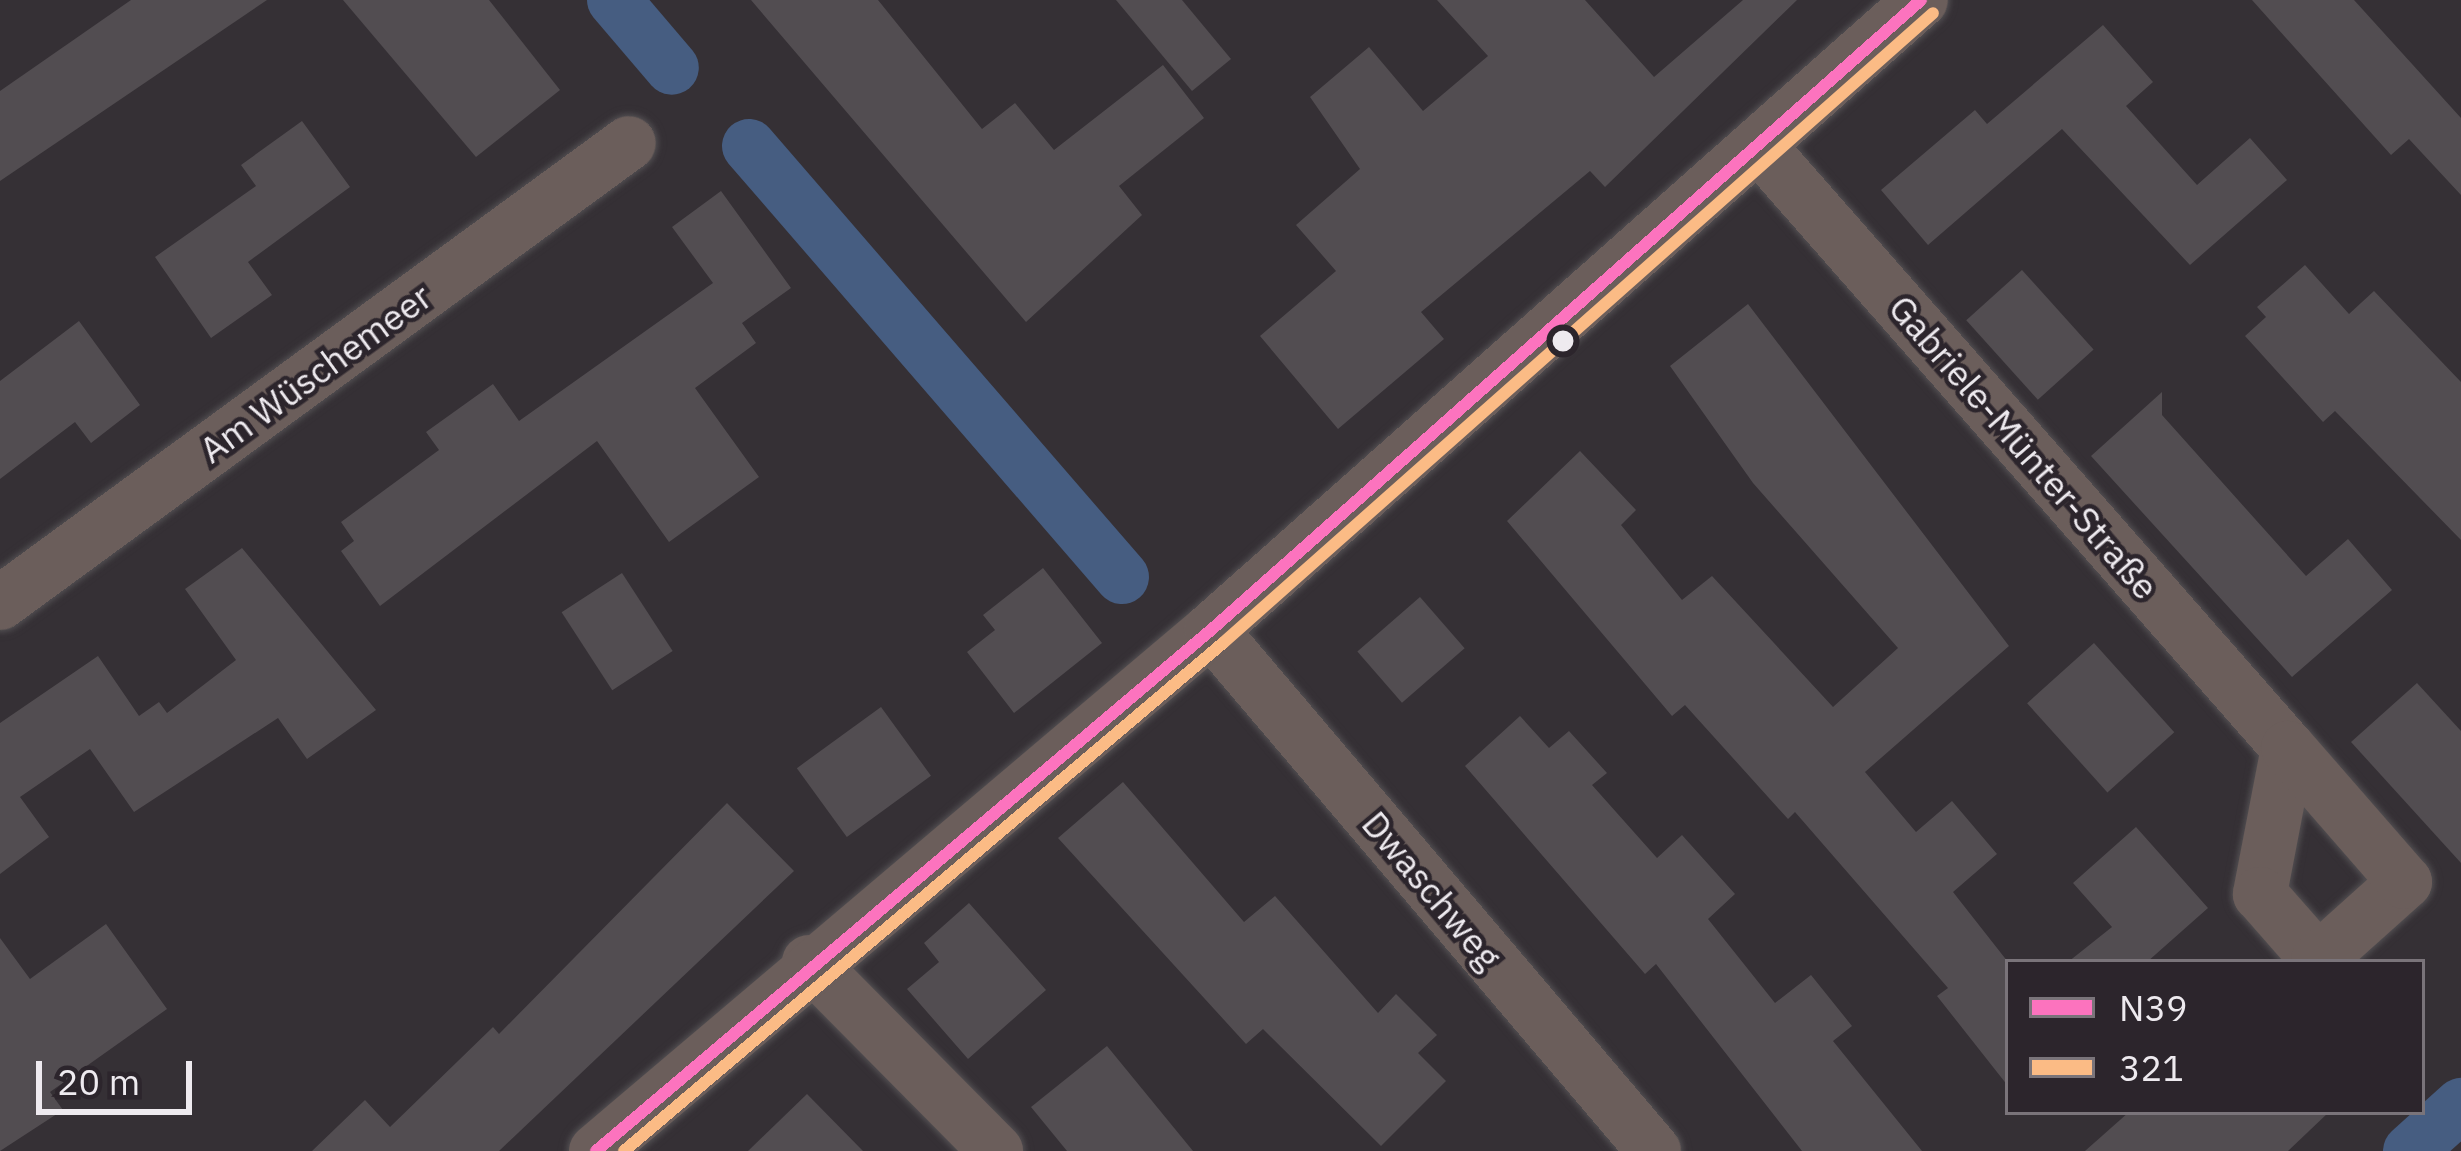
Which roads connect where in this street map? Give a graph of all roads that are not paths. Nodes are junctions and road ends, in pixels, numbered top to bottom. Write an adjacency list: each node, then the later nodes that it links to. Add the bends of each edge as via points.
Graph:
1 (1921, 0): 3 (street)
2 (629, 142): 4 (street, Am Wüschemeer)
3 (1759, 146): 5 (street); 6 (street, Gabriele-Münter-Straße)
4 (0, 603)
5 (1211, 630): 7 (street); 10 (street, Dwaschweg)
6 (2288, 748)
7 (809, 962): 8 (street); 9 (street)
8 (596, 1151)
9 (996, 1151)
10 (1654, 1151)

